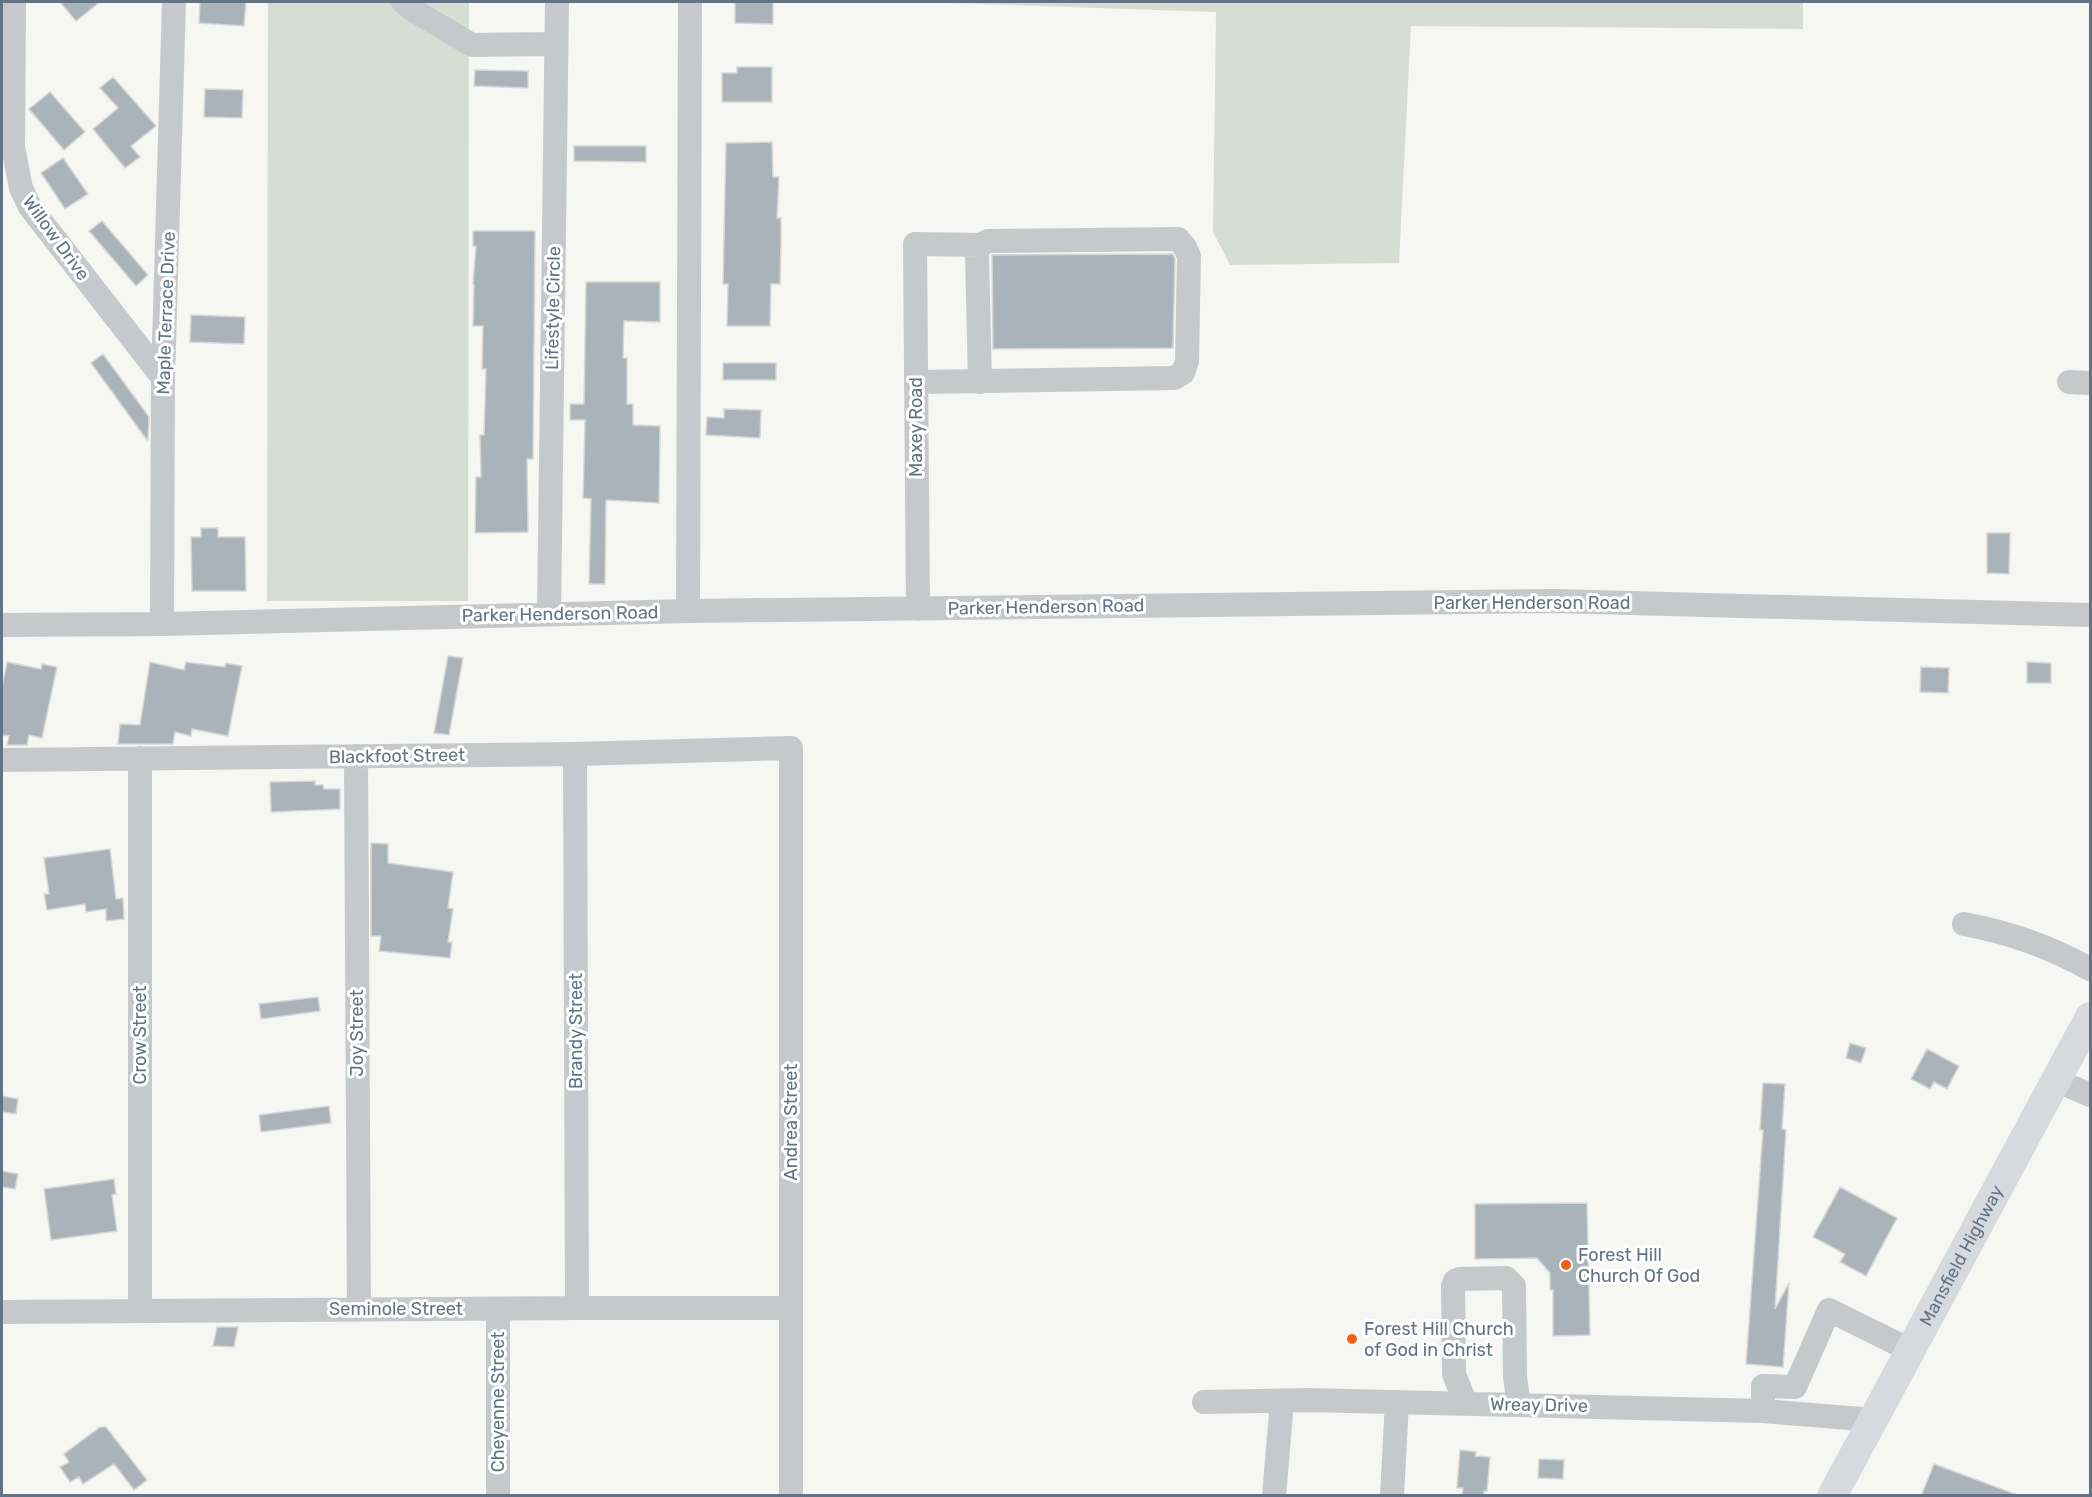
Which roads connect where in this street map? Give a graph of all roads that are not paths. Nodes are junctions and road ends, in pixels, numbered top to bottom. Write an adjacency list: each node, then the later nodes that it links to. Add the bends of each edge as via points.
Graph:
1 (14, 2): 8 (street, Willow Drive, via 13,147 21,188 30,207)
2 (174, 2): 8 (street, Maple Terrace Drive)
3 (403, 2): 6 (street, via 472,45)
4 (557, 2): 6 (street, Lifestyle Circle)
5 (690, 2): 12 (street)
6 (556, 44): 13 (street, Lifestyle Circle)
7 (980, 245): 9 (street, Maxey Road, via 915,244); 10 (street); 10 (street, via 988,241 1178,239 1189,255 1187,361 1183,373 1174,378)
8 (163, 378): 15 (street, Maple Terrace Drive)
9 (916, 382): 10 (street); 11 (street, Maxey Road)
10 (980, 382)
11 (918, 609): 12 (street, Parker Henderson Road); 14 (street, Parker Henderson Road, via 1555,601)
12 (688, 611): 13 (street, Parker Henderson Road)
13 (549, 614): 15 (street, Parker Henderson Road)
14 (2091, 615)
15 (162, 624): 16 (street, Parker Henderson Road)
16 (2, 625)
17 (792, 748): 18 (street, Blackfoot Street); 28 (street, Andrea Street)
18 (575, 754): 19 (street, Blackfoot Street); 27 (street, Brandy Street)
19 (356, 756): 20 (street, Blackfoot Street); 30 (street, Joy Street)
20 (140, 758): 21 (street, Blackfoot Street); 31 (street, Crow Street)
21 (2, 760)
22 (1964, 924): 23 (street, via 2035,942)
23 (2091, 969)
24 (2086, 1034): 25 (main road, Mansfield Highway)
25 (2056, 1080): 26 (street); 33 (main road, Mansfield Highway)
26 (2091, 1095)
27 (578, 1308): 28 (street, Seminole Street); 29 (street, Seminole Street)
28 (792, 1308): 42 (street, Andrea Street)
29 (498, 1309): 30 (street, Seminole Street); 41 (street, Cheyenne Street)
30 (359, 1310): 31 (street, Seminole Street)
31 (140, 1311): 32 (street, Seminole Street)
32 (2, 1312)
33 (1910, 1350): 39 (street, via 1829,1310 1795,1387 1763,1386); 40 (main road, Mansfield Highway)
34 (1282, 1401): 35 (street, Wreay Drive); 36 (street, Wreay Drive); 43 (street)
35 (1204, 1402)
36 (1397, 1402): 37 (street, Wreay Drive); 44 (street)
37 (1466, 1404): 38 (street, Wreay Drive); 38 (street, via 1454,1374 1453,1286 1460,1279 1506,1278 1514,1286)
38 (1519, 1405): 39 (street, Wreay Drive)
39 (1763, 1411): 40 (street, Wreay Drive)
40 (1874, 1420): 45 (main road, Mansfield Highway)
41 (498, 1496)
42 (792, 1496)
43 (1275, 1496)
44 (1392, 1496)
45 (1832, 1496)

